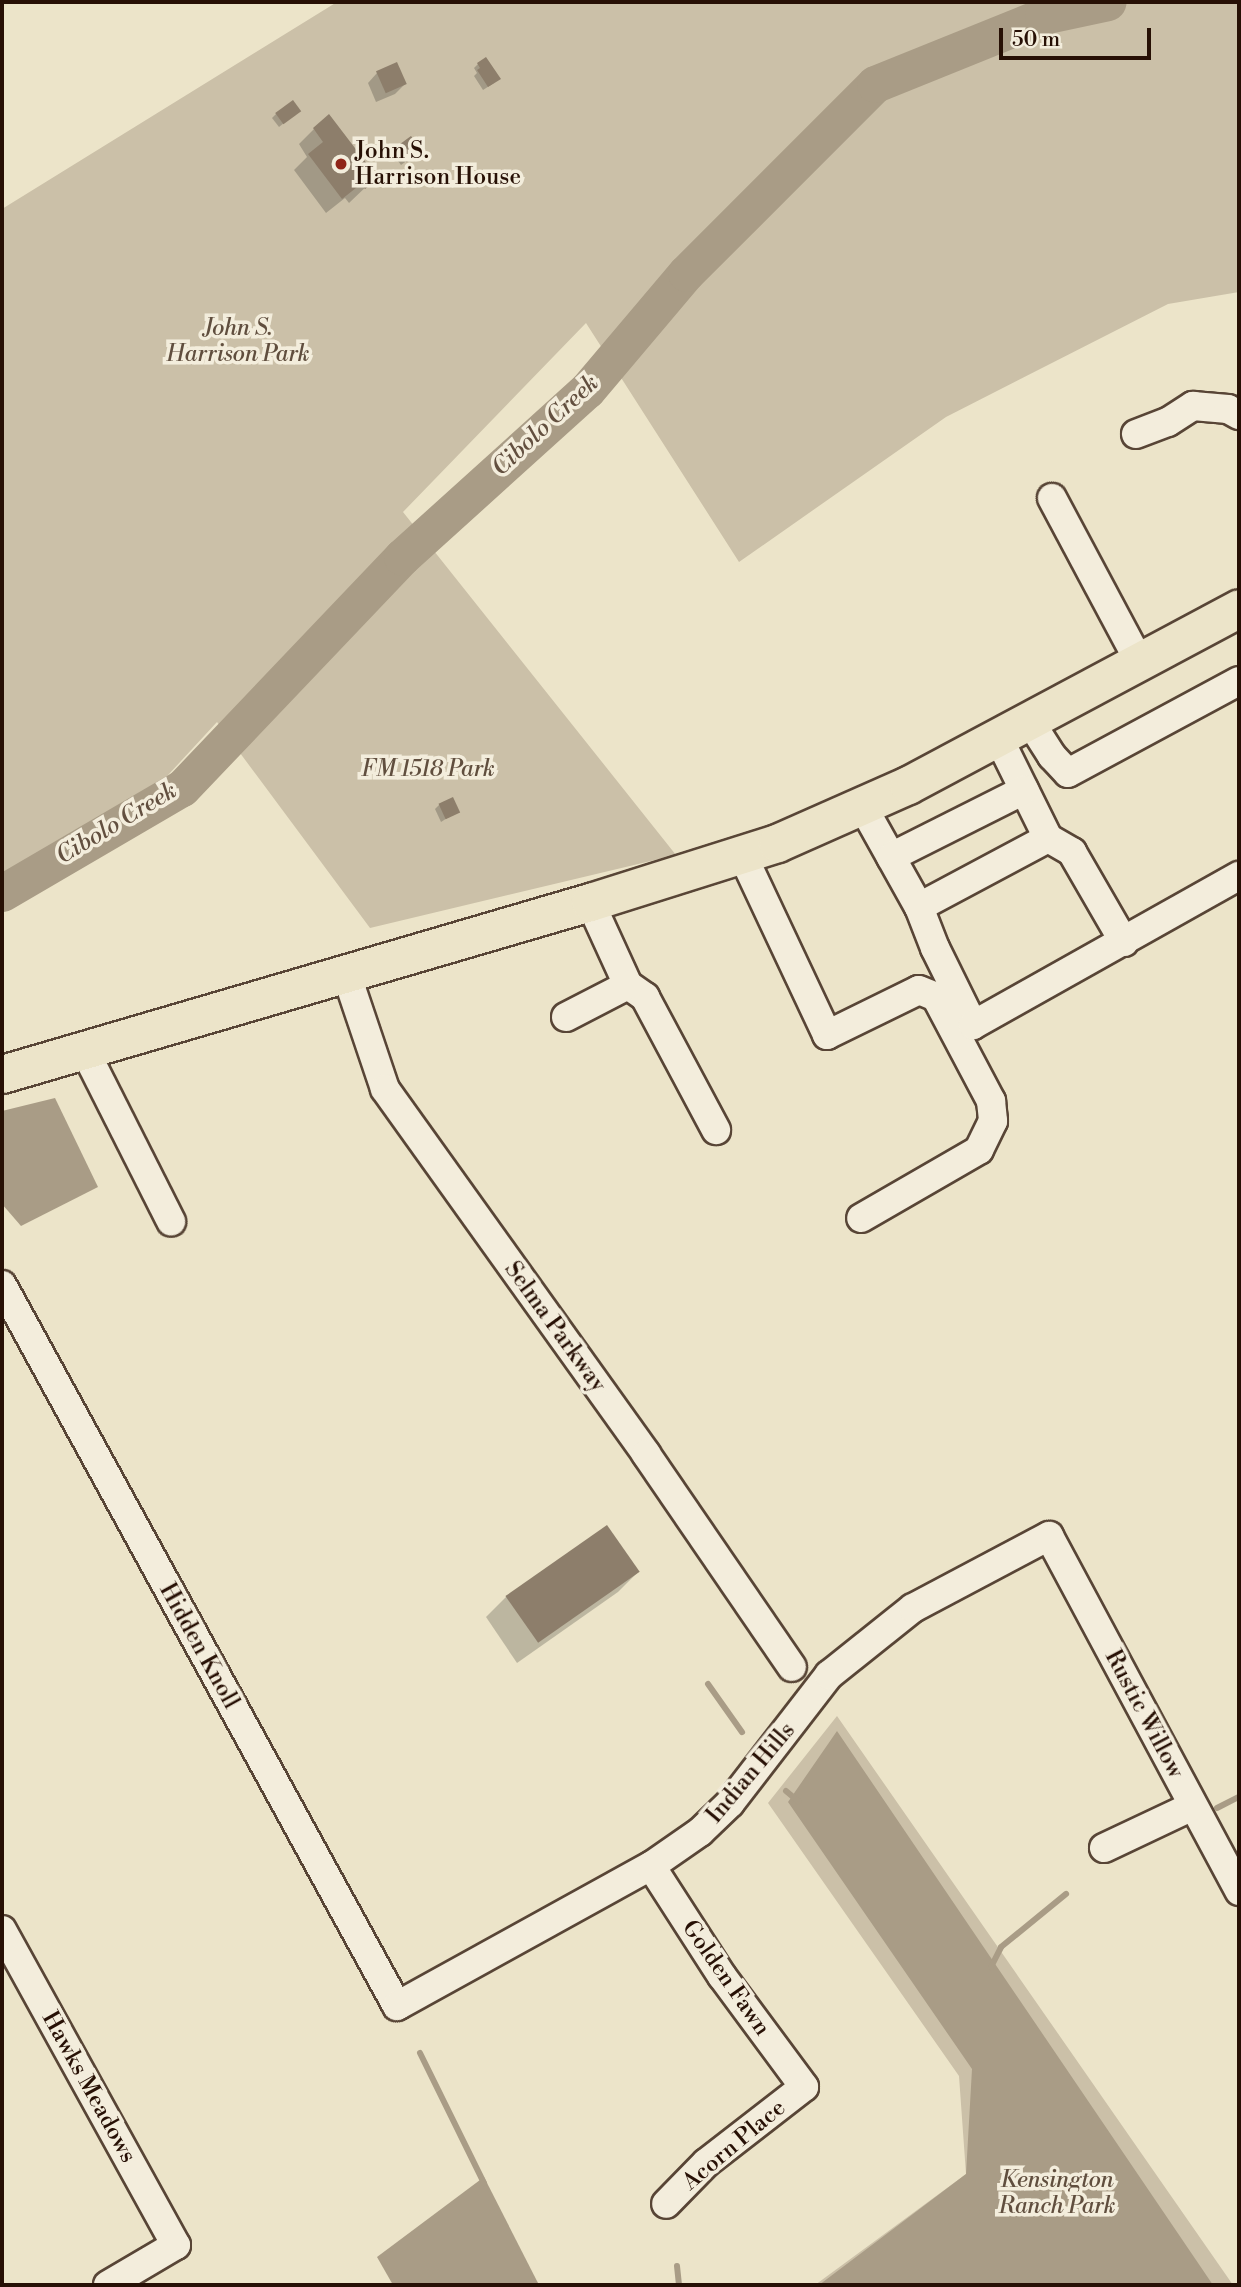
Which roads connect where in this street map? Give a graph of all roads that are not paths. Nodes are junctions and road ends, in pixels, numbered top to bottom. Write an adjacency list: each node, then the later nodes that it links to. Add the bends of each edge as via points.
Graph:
1 (1239, 415): 2 (street, via 1228,409 1193,406)
2 (1136, 434)
3 (1052, 498): 5 (street)
4 (1239, 608): 5 (main road)
5 (1139, 661): 7 (main road)
6 (1239, 681): 7 (street, via 1068,774)
7 (1030, 720): 8 (main road)
8 (998, 737): 9 (street); 10 (main road)
9 (1024, 790): 11 (street); 13 (street)
10 (863, 807): 12 (main road); 13 (street)
11 (1048, 838): 16 (street); 17 (street, via 1072,852)
12 (743, 854): 15 (main road); 24 (street, via 827,1035 919,990 936,998 991,1101 993,1121 979,1150)
13 (891, 857): 16 (street)
14 (1239, 876): 17 (street)
15 (590, 902): 18 (main road); 19 (street)
16 (919, 907): 17 (street, via 973,1025)
17 (1124, 942)
18 (346, 973): 21 (main road); 28 (street, Selma Parkway, via 385,1089)
19 (628, 985): 20 (street); 23 (street, via 645,997)
20 (566, 1017)
21 (85, 1051): 22 (main road); 25 (street)
22 (2, 1074)
23 (716, 1130)
24 (861, 1218)
25 (171, 1221)
26 (2, 1285): 34 (street, Hidden Knoll)
27 (1049, 1536): 29 (street, Rustic Willow); 31 (street, Indian Hills, via 913,1608 871,1640 829,1675 730,1804)
28 (792, 1667)
29 (1193, 1806): 30 (street); 32 (street, Rustic Willow)
30 (1104, 1848)
31 (651, 1867): 34 (street, Indian Hills); 35 (street, Golden Fawn, via 722,1976)
32 (1239, 1892)
33 (2, 1930): 37 (street, Hawks Meadows, via 176,2245)
34 (397, 2007)
35 (804, 2087): 36 (street, Acorn Place, via 706,2163)
36 (666, 2204)
37 (108, 2285)

